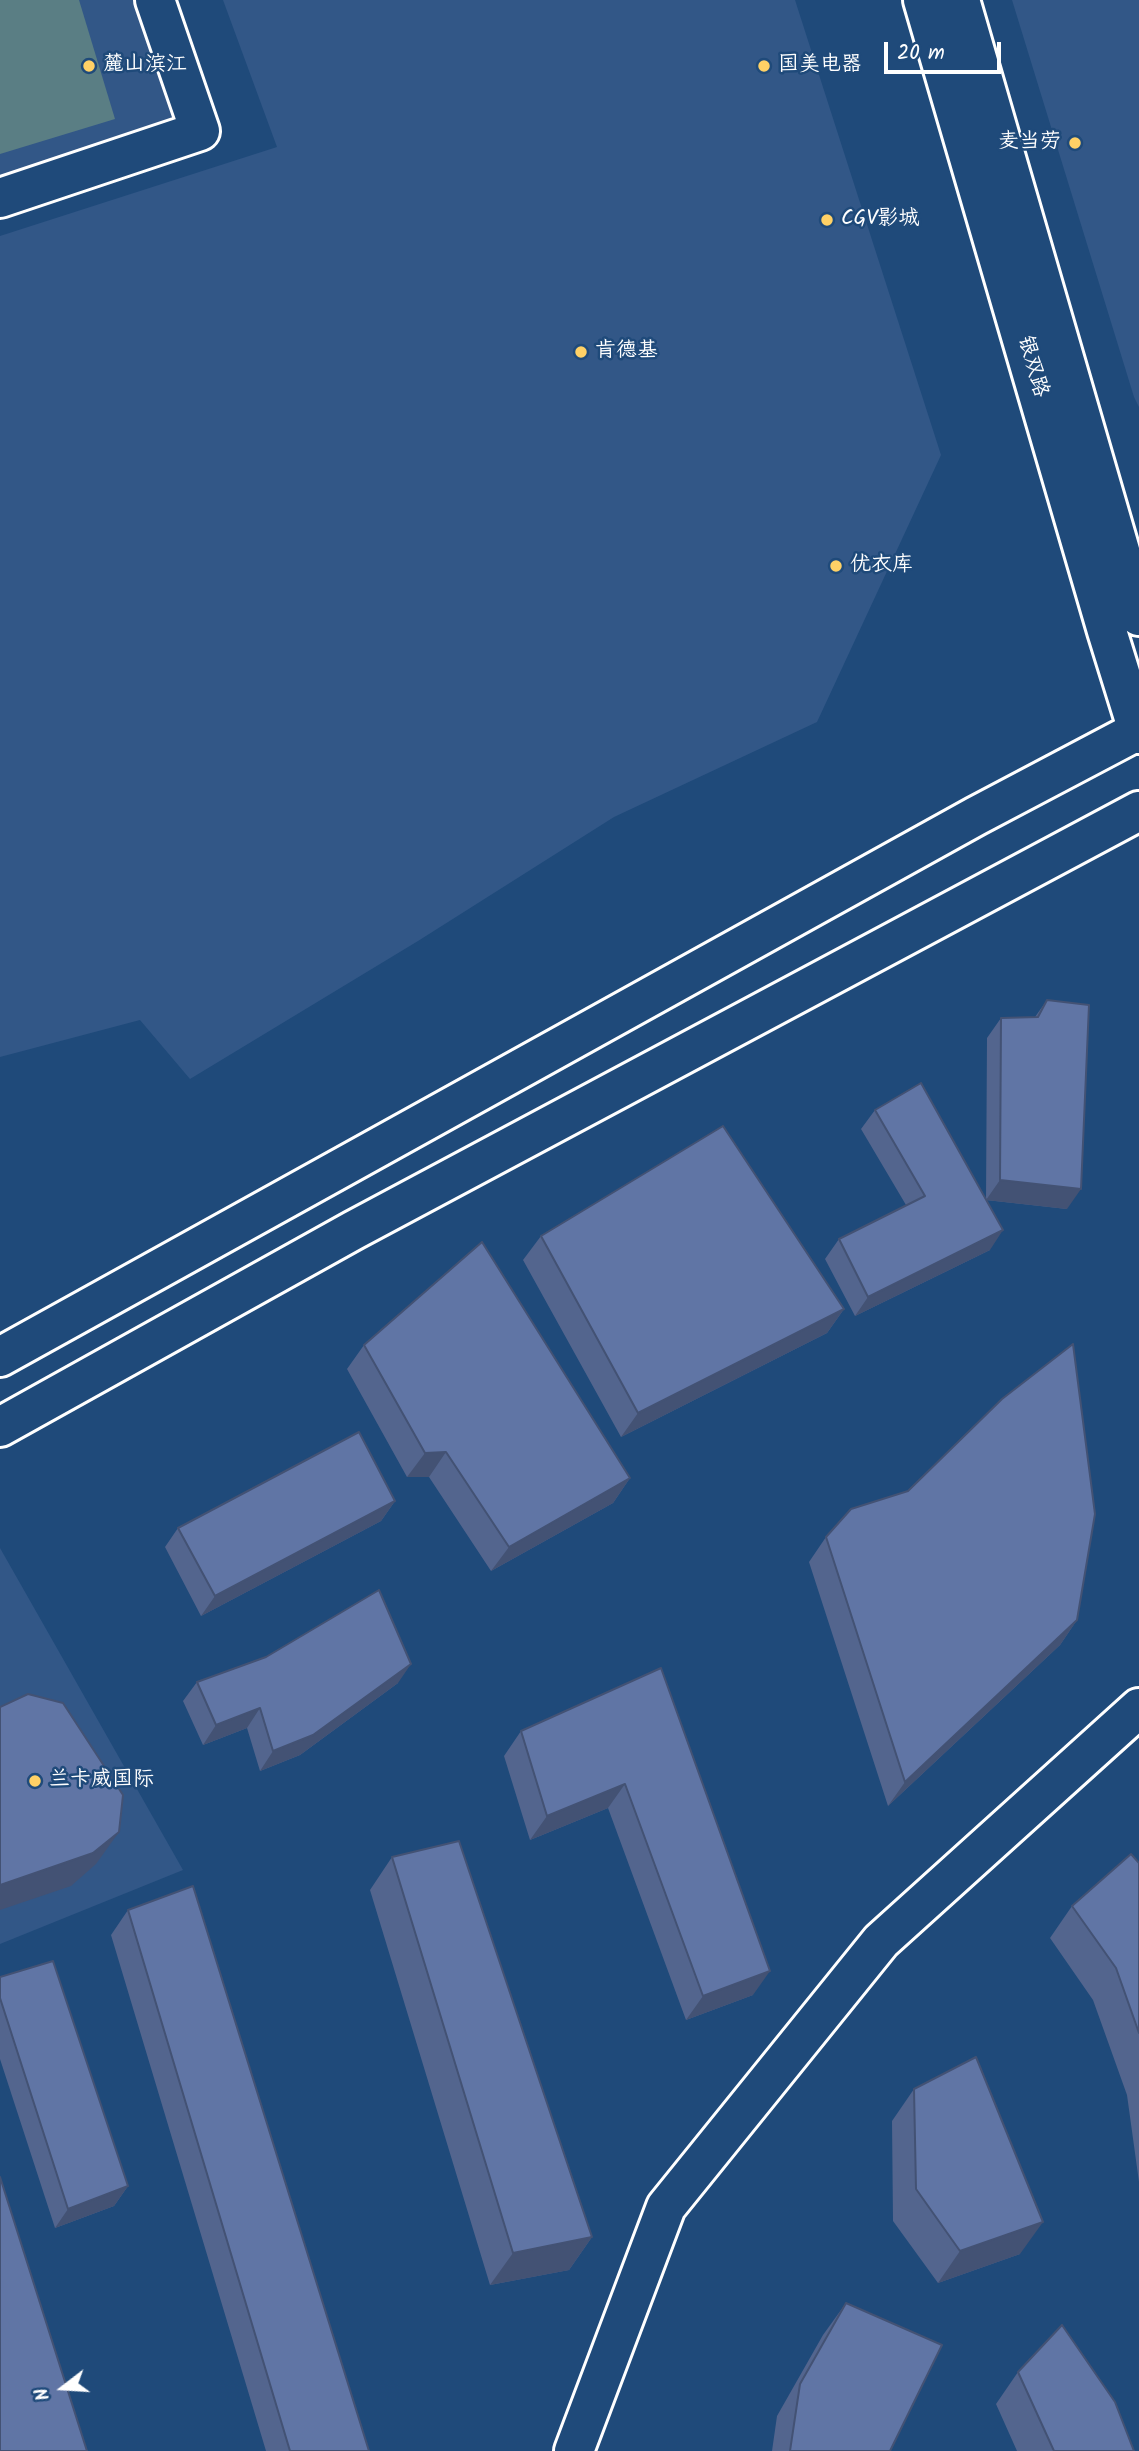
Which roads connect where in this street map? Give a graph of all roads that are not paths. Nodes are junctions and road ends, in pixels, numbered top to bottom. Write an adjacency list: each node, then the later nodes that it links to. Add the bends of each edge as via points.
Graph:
1 (155, 0): 4 (main road, via 200,131)
2 (923, 0): 6 (main road, 银双路)
3 (960, 0): 5 (main road, 银双路)
4 (0, 198)
5 (1139, 616)
6 (1139, 731): 8 (main road, via 964,822)
7 (1139, 810): 9 (main road, via 354,1230)
8 (0, 1357)
9 (0, 1427)
10 (1139, 1708): 11 (main road, via 881,1941 666,2207)
11 (574, 2451)

